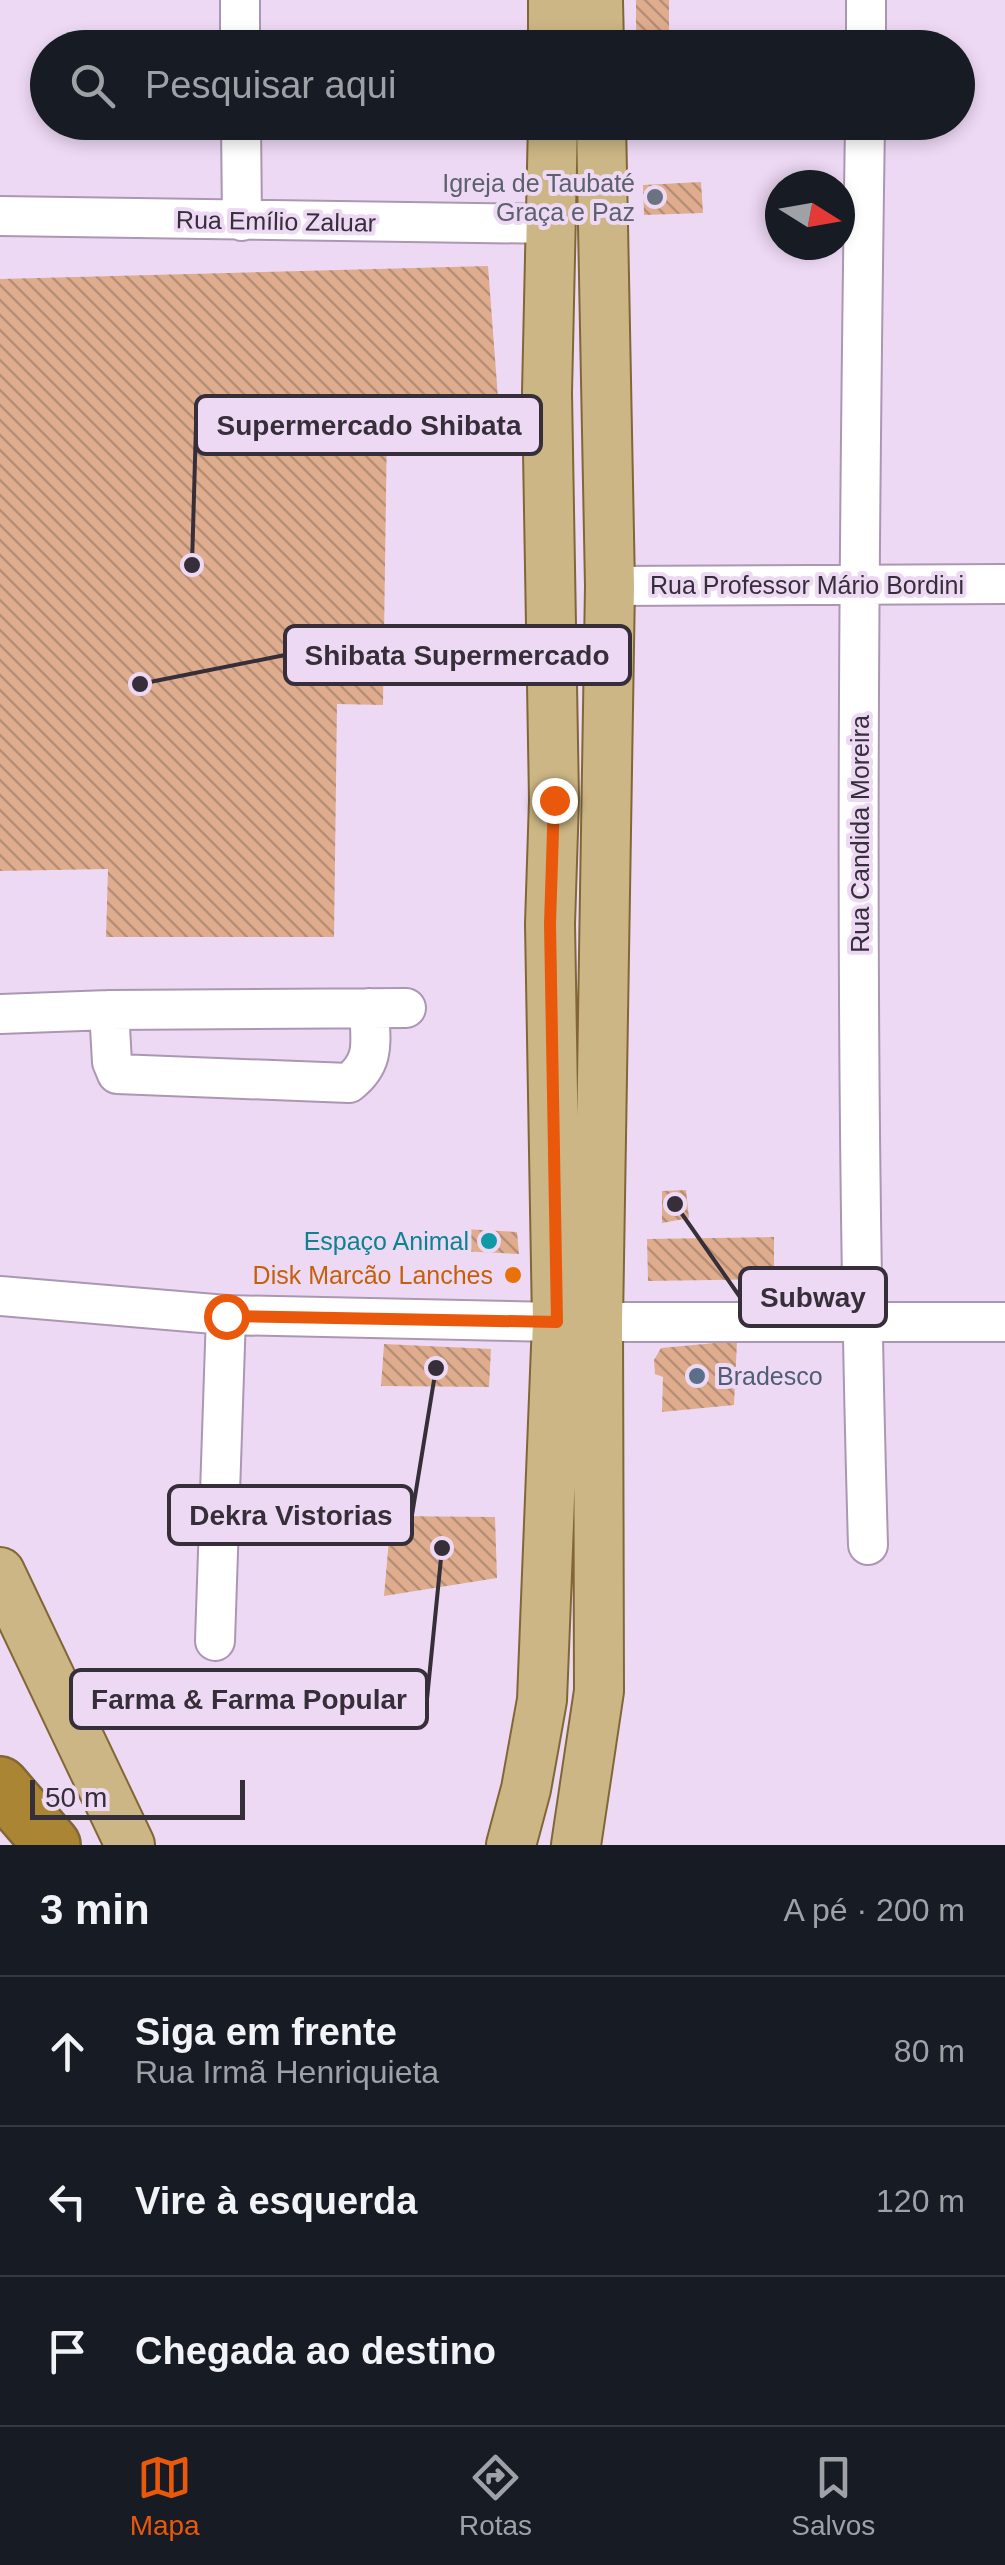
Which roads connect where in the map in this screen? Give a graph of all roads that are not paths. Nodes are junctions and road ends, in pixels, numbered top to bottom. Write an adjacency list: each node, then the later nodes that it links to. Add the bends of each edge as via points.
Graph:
1 (240, 0): 5 (street)
2 (553, 0): 6 (main road)
3 (598, 0): 7 (main road)
4 (866, 0): 8 (street)
5 (240, 30)
6 (553, 30)
7 (599, 30)
8 (866, 30)
9 (241, 140): 14 (street)
10 (553, 140): 15 (main road)
11 (601, 140): 17 (main road)
12 (865, 140): 18 (street, Rua Candida Moreira)
13 (0, 216): 14 (street, Rua Emílio Zaluar)
14 (242, 221): 15 (street, Rua Emílio Zaluar)
15 (552, 224): 26 (main road, via 550,924)
16 (1005, 584): 18 (street, Rua Professor Mário Bordini)
17 (610, 586): 18 (street, Rua Professor Mário Bordini); 26 (main road)
18 (858, 586): 25 (street, Rua Candida Moreira)
19 (369, 1008): 20 (street); 21 (street); 21 (street, via 370,1054 364,1072 349,1083 117,1074)
20 (406, 1008)
21 (110, 1010): 22 (street)
22 (0, 1014)
23 (0, 1296): 24 (street)
24 (226, 1316): 26 (street); 30 (street)
25 (862, 1321): 26 (street); 27 (street); 28 (street, Rua Candida Moreira)
26 (578, 1322): 32 (main road, via 542,1700); 36 (main road, via 598,1692)
27 (1005, 1322)
28 (868, 1545)
29 (0, 1572): 34 (main road)
30 (215, 1641)
31 (0, 1785): 33 (highway)
32 (517, 1824): 35 (main road, via 531,1819)
33 (52, 1845)
34 (130, 1845)
35 (556, 1845)
36 (576, 1845)

